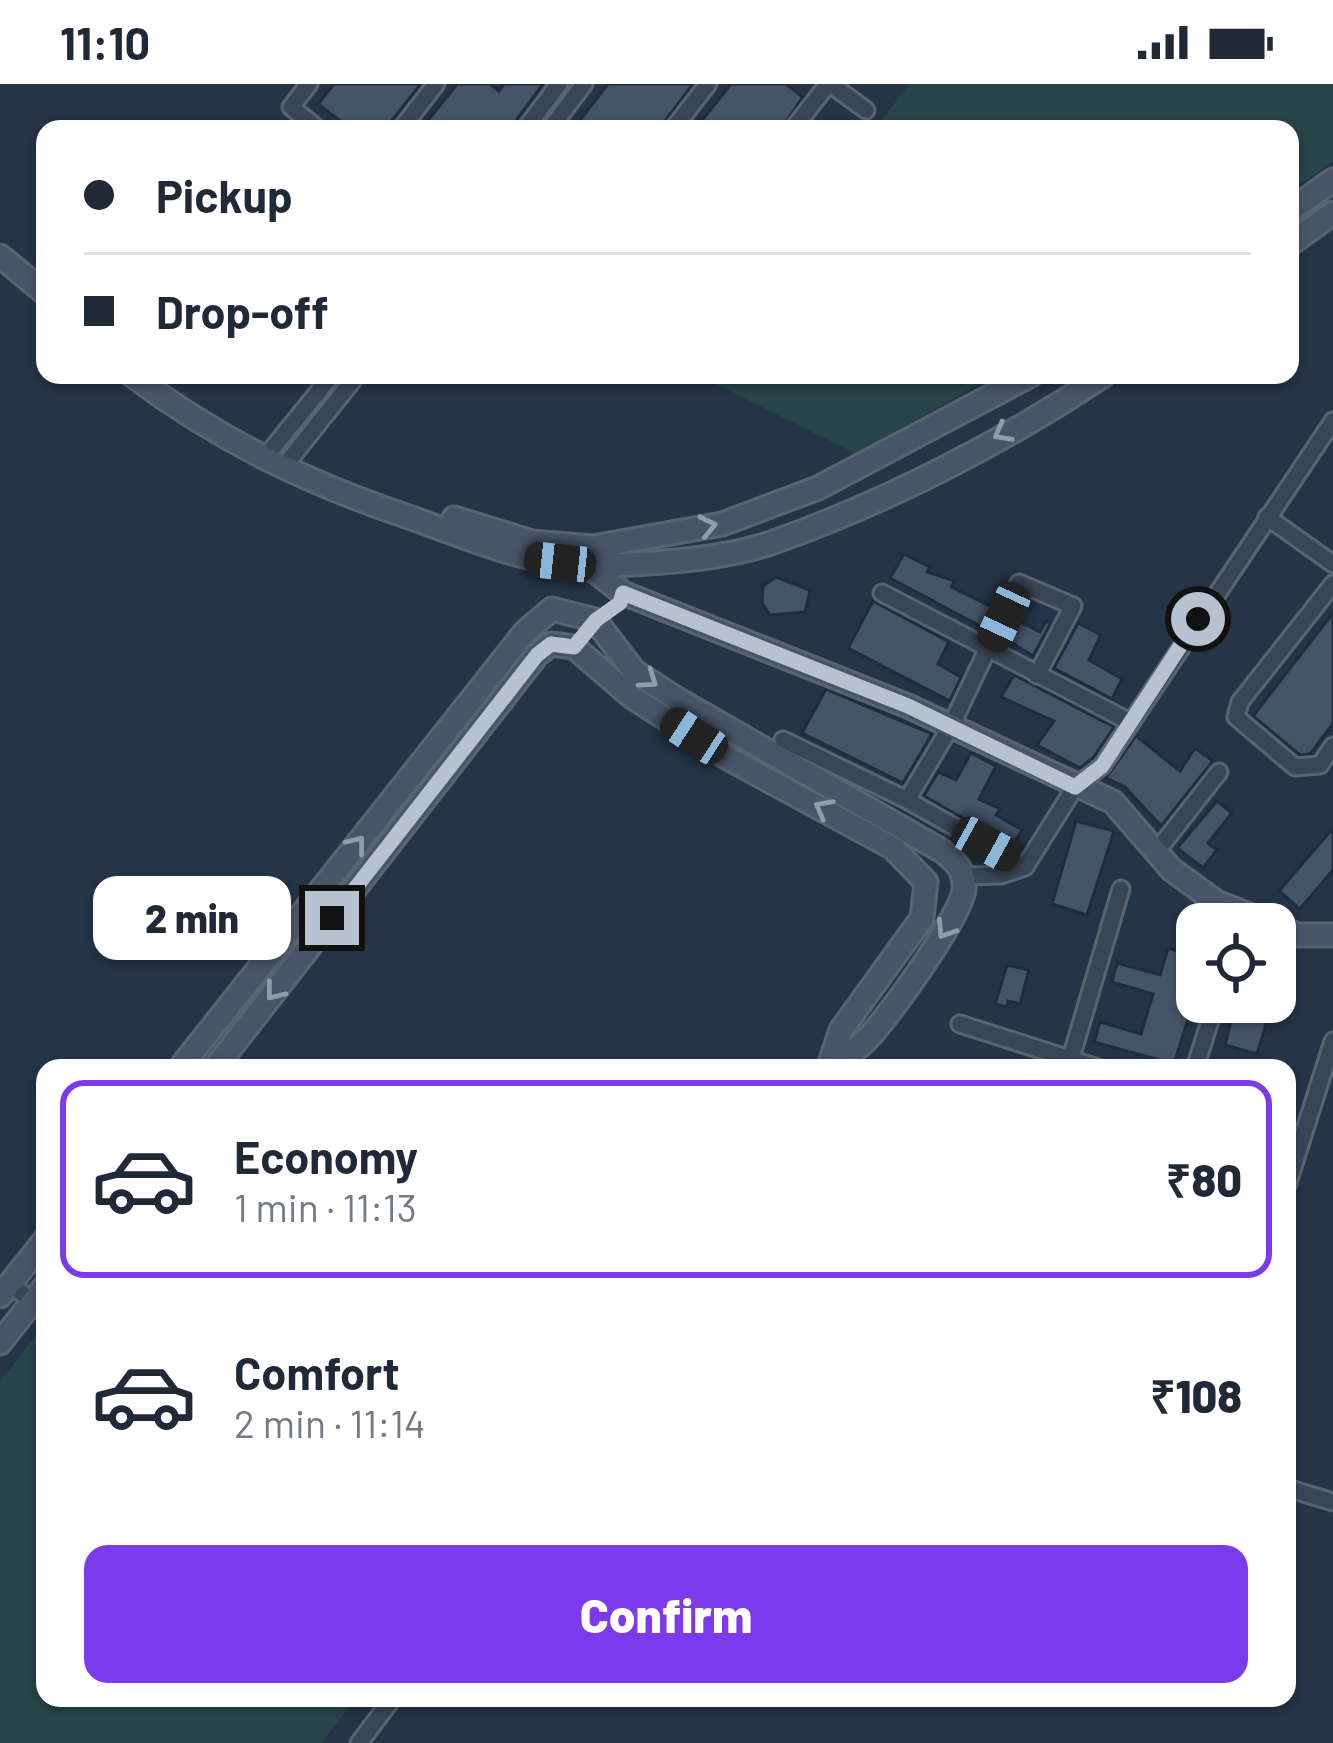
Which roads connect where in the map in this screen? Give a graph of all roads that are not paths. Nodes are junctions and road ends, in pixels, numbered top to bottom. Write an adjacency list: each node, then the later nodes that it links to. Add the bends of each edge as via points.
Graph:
1 (309, 84): 8 (street, via 291,107)
2 (436, 84): 9 (street)
3 (559, 84): 10 (street)
4 (584, 84): 11 (street)
5 (707, 84): 12 (street)
6 (829, 84): 7 (street); 13 (street)
7 (866, 110)
8 (307, 120)
9 (408, 120)
10 (532, 120)
11 (557, 120)
12 (680, 120)
13 (800, 120)
14 (1333, 180): 15 (street)
15 (1299, 205)
16 (1333, 213): 17 (street)
17 (1299, 238)
18 (0, 256): 20 (street)
19 (0, 273): 21 (street)
20 (36, 286)
21 (36, 301)
22 (144, 384): 29 (street, via 202,427)
23 (164, 384): 29 (street)
24 (326, 384): 29 (street)
25 (348, 384): 29 (street)
26 (1013, 384): 31 (street, one-way to 26, via 722,524 818,488)
27 (1088, 384): 31 (street, one-way to 31, via 923,477 767,544 661,561)
28 (1333, 421): 30 (street)
29 (276, 460): 31 (street)
30 (1267, 517): 32 (street); 40 (street)
31 (593, 556): 34 (street)
32 (1333, 564)
33 (1333, 584): 43 (street, via 1236,717 1295,767)
34 (623, 593): 36 (street); 41 (street)
35 (882, 593): 38 (street)
36 (596, 620): 37 (street); 49 (street, one-way to 49, via 634,671 942,851); 57 (street, one-way to 36, via 525,632 552,609)
37 (574, 647): 58 (street, one-way to 58, via 551,644 537,655); 59 (street, one-way to 37, via 842,1030 922,918 926,883 893,848 724,756 632,697)
38 (988, 650): 39 (street); 39 (street, via 1019,584 1072,606); 41 (street)
39 (1037, 675): 40 (street)
40 (1128, 721): 45 (street, via 1102,766)
41 (951, 726): 45 (street); 46 (street)
42 (783, 740): 46 (street)
43 (1331, 754)
44 (1219, 772): 47 (street)
45 (1075, 787): 47 (street, via 1123,809); 48 (street)
46 (907, 800): 48 (street)
47 (1156, 852): 51 (street)
48 (1025, 867): 49 (street)
49 (963, 876): 60 (street, one-way to 60, via 955,916 862,1045)
50 (1121, 889): 62 (street)
51 (1218, 903)
52 (1296, 934): 53 (street)
53 (1333, 935)
54 (1209, 1023): 63 (street)
55 (960, 1024): 61 (street)
56 (1333, 1041): 64 (street)
57 (188, 1059)
58 (222, 1059)
59 (830, 1059)
60 (838, 1059)
61 (1055, 1059)
62 (1070, 1059)
63 (1198, 1059)
64 (1296, 1158)
65 (36, 1251): 66 (street)
66 (5, 1290): 67 (street)
67 (36, 1298)
68 (36, 1304): 69 (street)
69 (0, 1343)
70 (1296, 1491): 71 (street)
71 (1333, 1502)
72 (386, 1707): 73 (street)
73 (359, 1743)

